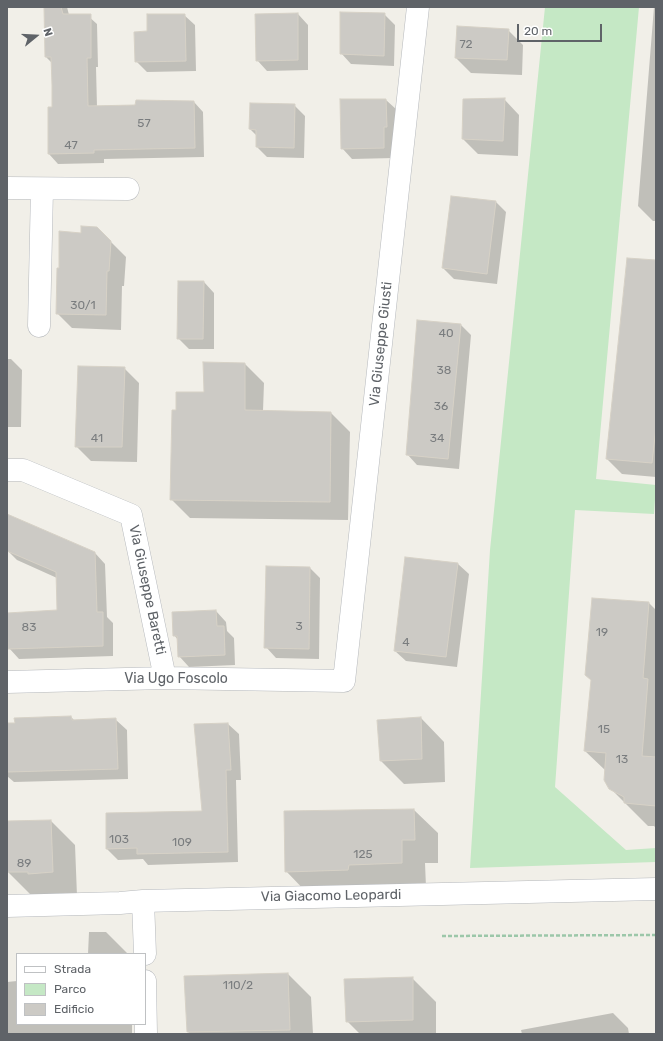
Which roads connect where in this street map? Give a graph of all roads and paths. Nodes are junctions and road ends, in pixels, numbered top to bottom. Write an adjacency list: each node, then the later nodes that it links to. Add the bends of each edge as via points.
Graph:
1 (418, 7): 8 (street, Via Giuseppe Giusti)
2 (7, 188): 3 (street)
3 (42, 189): 4 (street); 5 (street)
4 (128, 189)
5 (39, 326)
6 (7, 470): 7 (street, Via Giuseppe Baretti, via 23,470 131,515)
7 (165, 678): 8 (street, Via Ugo Foscolo); 9 (street, Via Ugo Foscolo)
8 (344, 681)
9 (7, 682)
10 (656, 888): 11 (street, Via Giacomo Leopardi)
11 (143, 901): 12 (street, Via Giacomo Leopardi); 15 (street)
12 (7, 906)
13 (656, 935): 14 (path)
14 (442, 936)
15 (145, 953)

